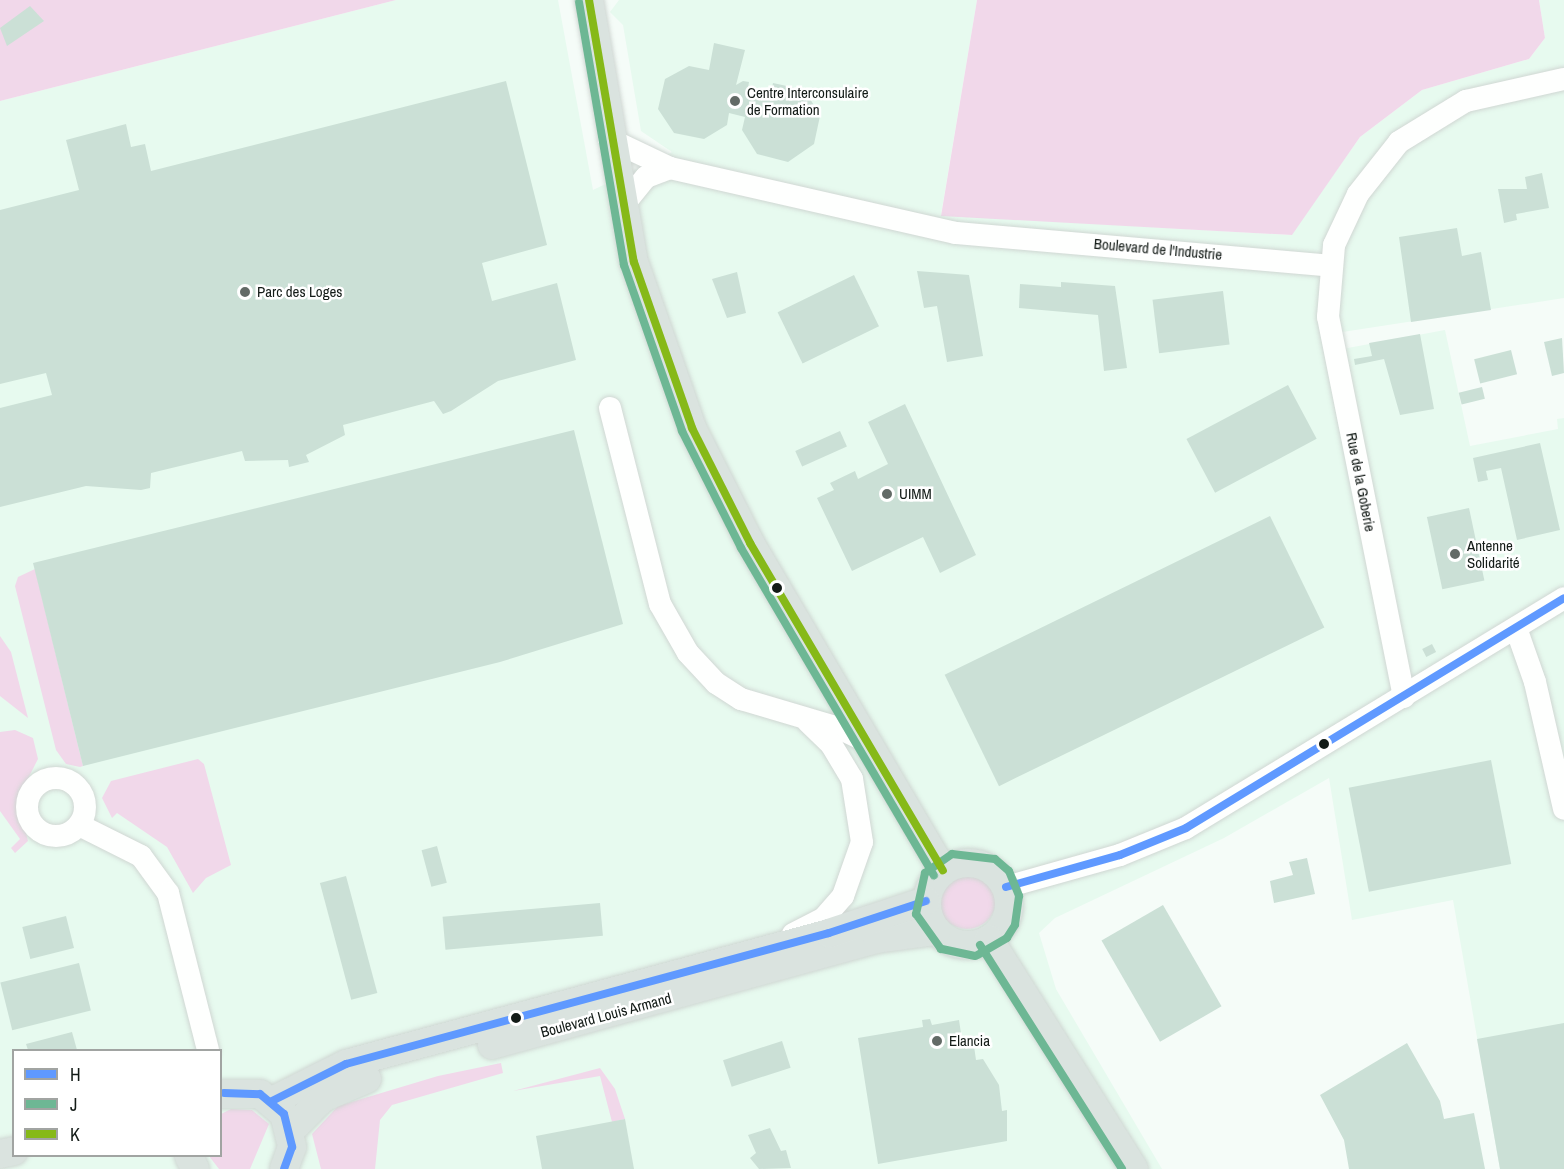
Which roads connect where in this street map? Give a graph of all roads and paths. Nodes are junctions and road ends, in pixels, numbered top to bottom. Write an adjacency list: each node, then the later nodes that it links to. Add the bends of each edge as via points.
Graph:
1 (589, 0): 3 (main road)
2 (1564, 79): 6 (street, via 1466,100 1399,142 1347,211)
3 (609, 139): 4 (street, Boulevard de l'Industrie); 5 (main road)
4 (670, 168): 5 (street, via 646,177); 6 (street, Boulevard de l'Industrie, via 956,233)
5 (622, 207): 12 (main road, via 651,318 692,428 750,543)
6 (1330, 266): 10 (street, Rue de la Goberie, via 1328,317)
7 (610, 408): 11 (street, via 670,625 716,683 741,699)
8 (1564, 598): 9 (street)
9 (1516, 628): 10 (street); 13 (street, via 1535,682)
10 (1404, 697): 16 (street, via 1186,828 1109,858)
11 (807, 721): 12 (street, via 839,728); 20 (street, via 831,744 852,779 862,842 843,896 823,919)
12 (870, 743): 15 (main road)
13 (1564, 809)
14 (79, 825): 21 (street, via 141,856 159,877 181,935)
15 (943, 870): 16 (main road, via 979,864); 17 (main road)
16 (1006, 887): 19 (main road, via 1009,911)
17 (926, 901): 18 (main road); 20 (main road, Boulevard Louis Armand, via 829,933)
18 (936, 930): 19 (main road, via 960,945); 24 (main road, Boulevard Louis Armand, via 857,945 342,1086)
19 (989, 939): 26 (main road)
20 (734, 956): 23 (main road, Boulevard Louis Armand, via 346,1064)
21 (208, 1049)
22 (222, 1094): 23 (main road, via 247,1090)
23 (272, 1101): 24 (main road)
24 (291, 1131): 25 (main road)
25 (284, 1169)
26 (1134, 1169)

